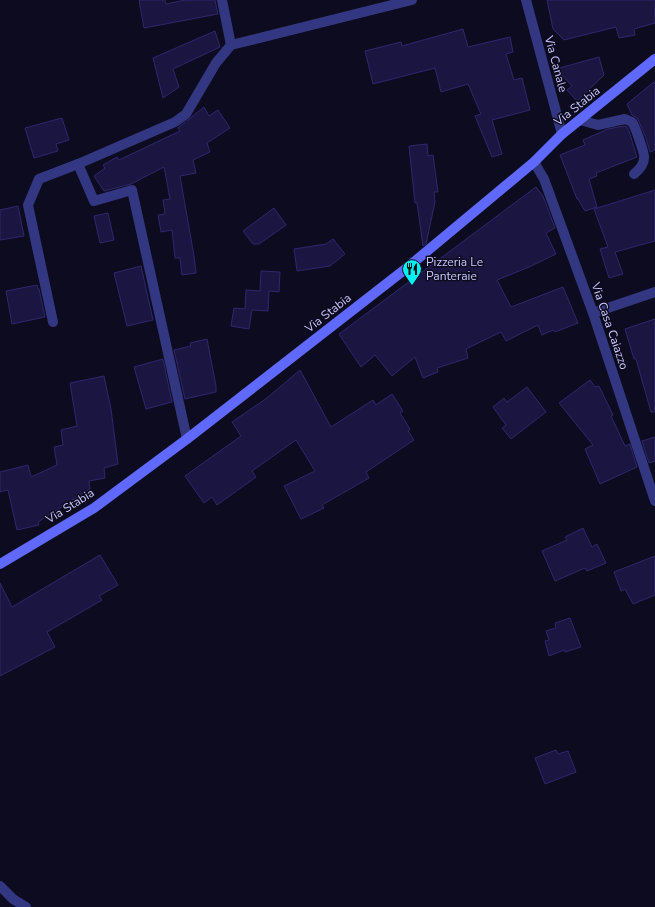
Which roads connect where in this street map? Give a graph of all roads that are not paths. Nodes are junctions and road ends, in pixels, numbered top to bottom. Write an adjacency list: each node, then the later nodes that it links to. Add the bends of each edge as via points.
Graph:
1 (222, 0): 4 (street)
2 (412, 0): 4 (street)
3 (526, 0): 7 (street, Via Canale)
4 (231, 45): 9 (street, via 216,63 186,114 175,122)
5 (655, 59): 6 (main road, Via Stabia)
6 (580, 120): 7 (main road, Via Stabia); 10 (street, via 598,125 624,119 632,122 644,158 640,169)
7 (562, 134): 8 (main road, Via Stabia)
8 (534, 162): 12 (street, Via Casa Caiazzo, via 544,179); 14 (main road, Via Stabia, via 408,267)
9 (78, 164): 13 (street, via 39,180 28,205); 14 (street, via 94,202 132,190)
10 (634, 174)
11 (655, 292): 12 (street)
12 (593, 313): 15 (street, Via Casa Caiazzo)
13 (53, 322)
14 (187, 439): 16 (main road, Via Stabia, via 94,508)
15 (655, 501)
16 (0, 564)
17 (0, 886): 18 (street)
18 (26, 907)

